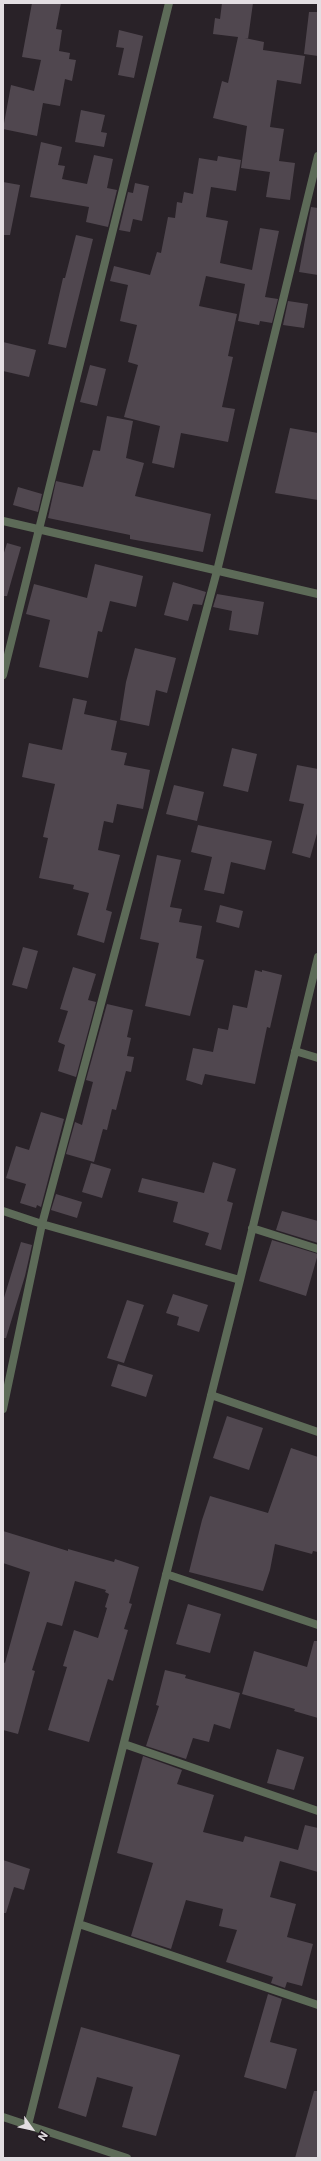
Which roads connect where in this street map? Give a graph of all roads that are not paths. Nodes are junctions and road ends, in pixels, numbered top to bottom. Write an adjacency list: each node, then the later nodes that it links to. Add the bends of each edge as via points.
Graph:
1 (169, 3): 4 (street)
2 (318, 156): 5 (street)
3 (3, 520): 4 (street)
4 (40, 529): 5 (street); 7 (street)
5 (217, 571): 6 (street); 12 (street)
6 (318, 594)
7 (3, 675)
8 (318, 957): 9 (street)
9 (295, 1051): 10 (street); 13 (street)
10 (318, 1058)
11 (3, 1211): 12 (street)
12 (42, 1224): 15 (street); 17 (street)
13 (252, 1228): 14 (street); 15 (street)
14 (318, 1250)
15 (240, 1280): 16 (street)
16 (211, 1395): 18 (street); 19 (street)
17 (3, 1409)
18 (318, 1432)
19 (166, 1574): 20 (street); 21 (street)
20 (318, 1625)
21 (124, 1744): 22 (street); 23 (street)
22 (318, 1811)
23 (79, 1924): 24 (street); 26 (street)
24 (318, 2005)
25 (3, 2117): 26 (street)
26 (28, 2125): 27 (street)
27 (127, 2158)

